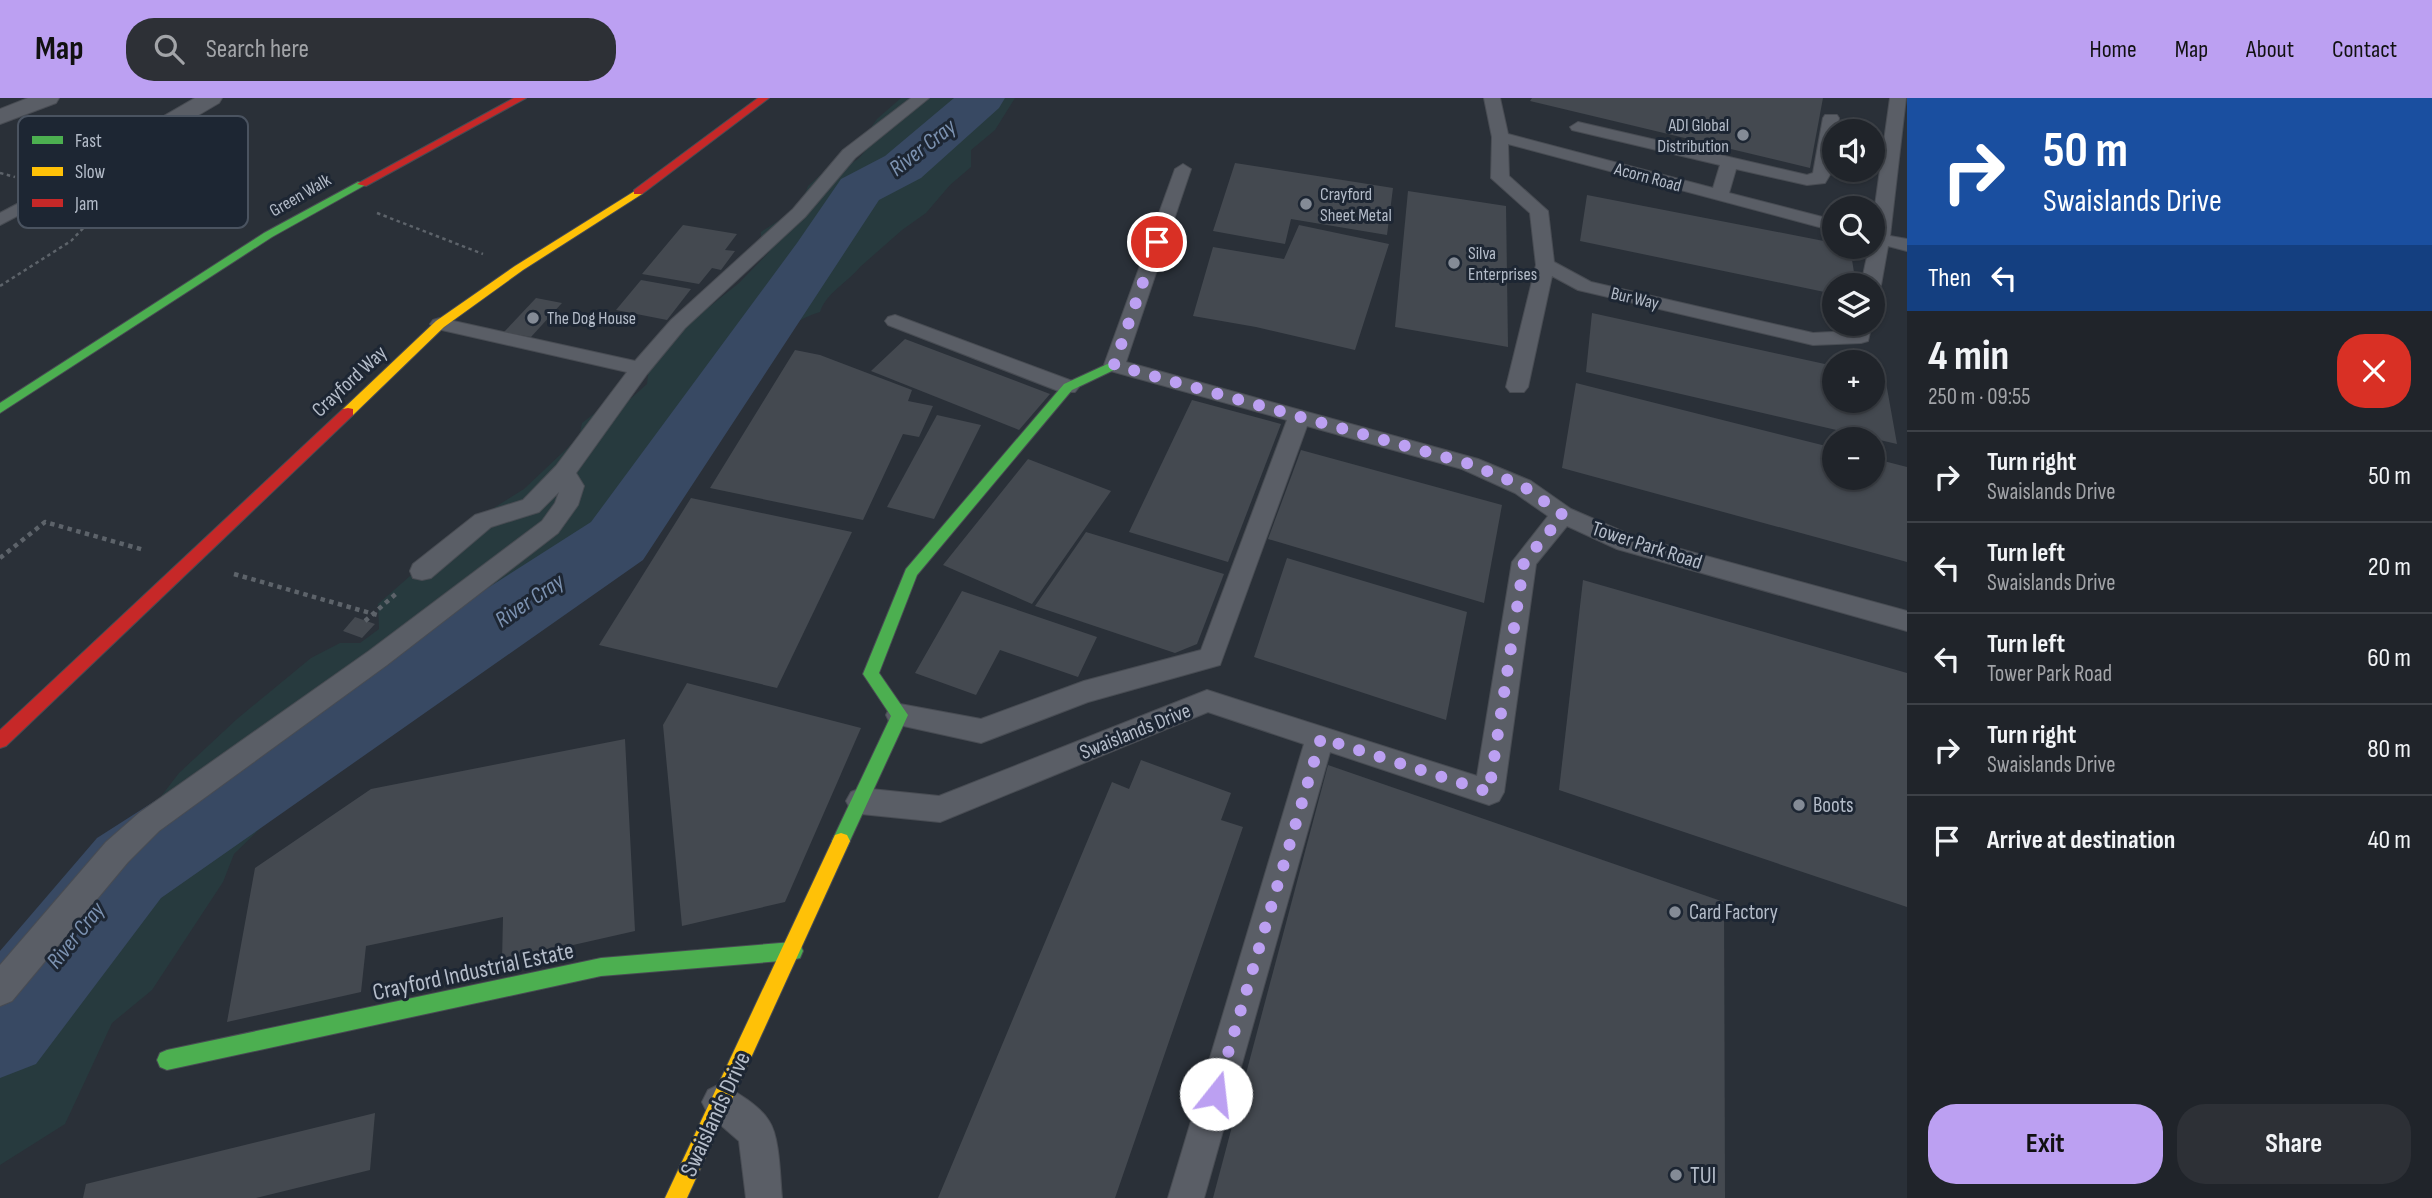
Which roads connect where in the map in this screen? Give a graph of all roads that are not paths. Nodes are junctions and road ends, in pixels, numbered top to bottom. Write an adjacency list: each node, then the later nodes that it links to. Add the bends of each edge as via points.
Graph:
1 (48, 98): 9 (street)
2 (211, 98): 8 (street)
3 (521, 98): 30 (street, Green Walk, via 335,197 149,310)
4 (764, 98): 24 (street, Crayford Way, via 661,177)
5 (921, 98): 27 (lane, via 849,153 799,213 678,324)
6 (1492, 98): 12 (lane)
7 (1898, 98): 16 (lane)
8 (180, 116)
9 (0, 117)
10 (1831, 118): 13 (lane, via 1819,179)
11 (1578, 127): 13 (lane)
12 (1500, 137): 15 (lane, Acorn Road); 22 (lane, via 1500,178 1539,211)
13 (1729, 162): 15 (lane)
14 (1183, 169): 26 (lane)
15 (1719, 196): 19 (lane, Acorn Road)
16 (1883, 196)
17 (18, 210): 18 (lane)
18 (0, 220)
19 (1822, 223)
20 (1885, 240): 21 (lane)
21 (1907, 245)
22 (1545, 265): 25 (lane, Bur Way, via 1585,286 1813,339); 29 (lane)
23 (895, 321): 28 (lane)
24 (440, 324): 27 (lane); 38 (street, Crayford Way)
25 (1861, 336)
26 (1114, 365): 28 (street); 31 (lane, Tower Park Road)
27 (640, 369): 32 (lane)
28 (1068, 387): 36 (street, via 911,573 872,674)
29 (1517, 387)
30 (0, 409)
31 (1300, 416): 33 (lane, Tower Park Road, via 1470,464 1523,486); 36 (lane, via 1211,658 1084,692 981,731)
32 (564, 472): 34 (lane, via 531,506 483,521); 41 (lane, via 572,486 566,505 550,527 149,822 117,852)
33 (1563, 515): 35 (lane, Tower Park Road, via 1626,543); 37 (lane, Swaislands Drive, via 1524,562 1489,792)
34 (422, 571)
35 (1907, 621)
36 (900, 715): 39 (street, Swaislands Drive)
37 (1321, 738): 39 (lane, Swaislands Drive, via 1207,701 940,809); 46 (lane)
38 (0, 741)
39 (861, 801): 40 (street, Swaislands Drive)
40 (793, 951): 42 (street, Crayford Industrial Estate, via 601,967); 43 (street, Swaislands Drive)
41 (0, 990)
42 (167, 1060)
43 (720, 1102): 44 (street, Swaislands Drive); 45 (lane, via 756,1132)
44 (676, 1198)
45 (764, 1198)
46 (1186, 1198)

